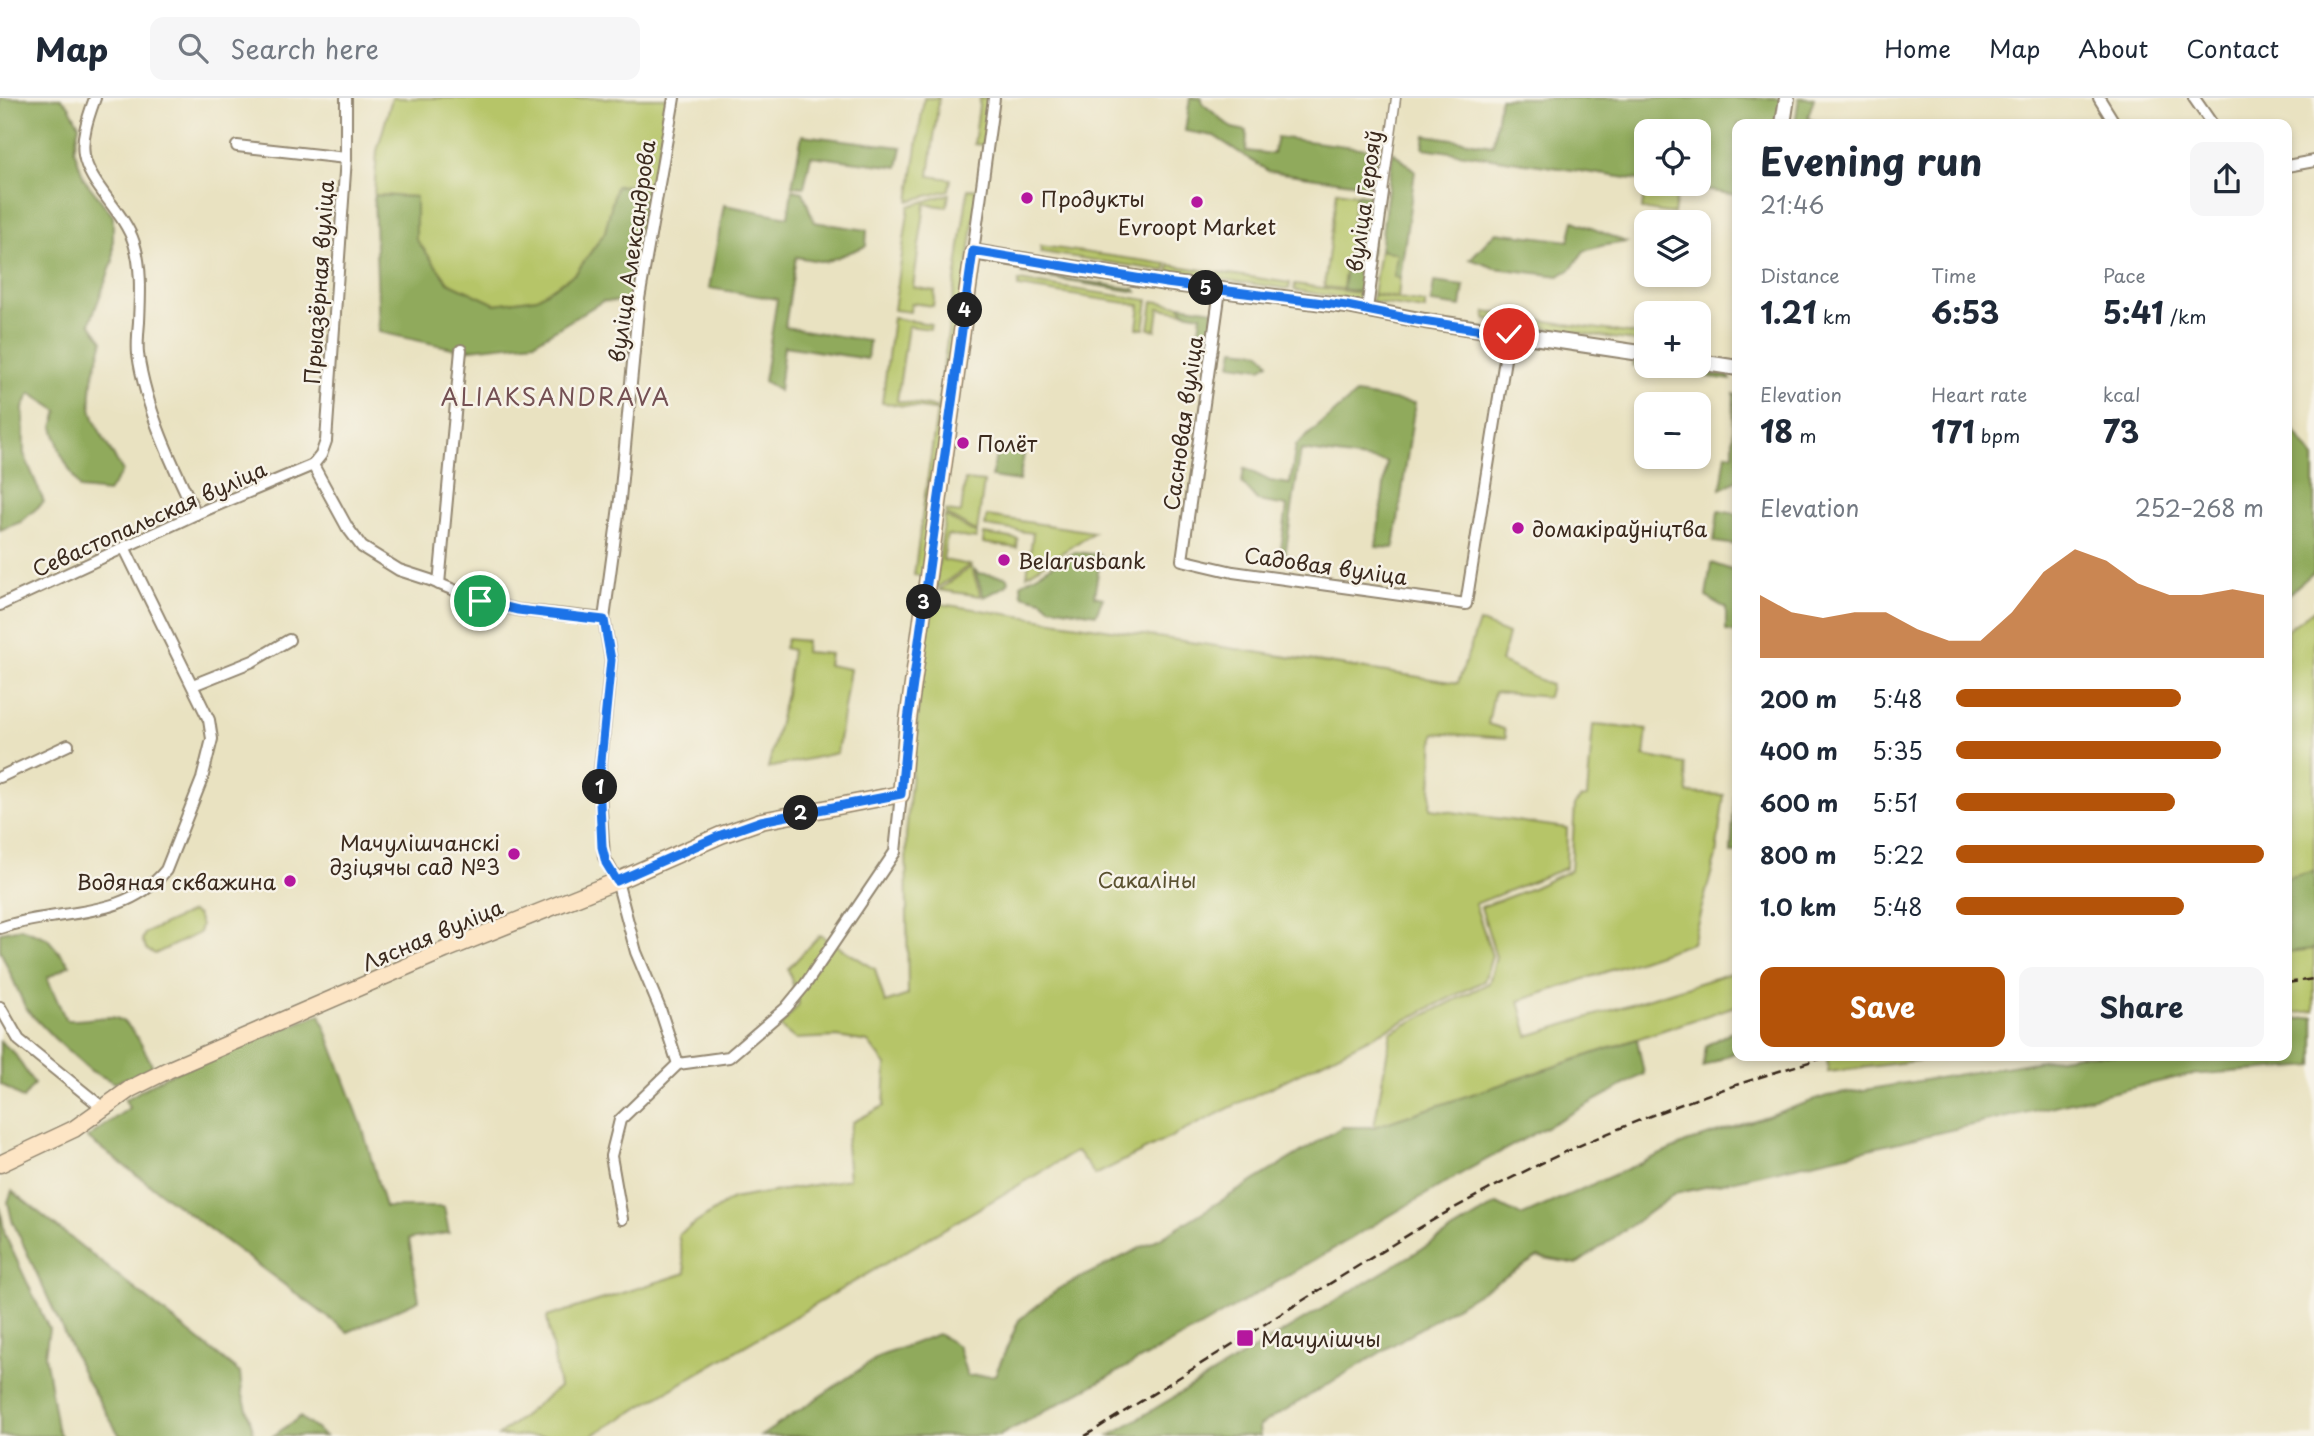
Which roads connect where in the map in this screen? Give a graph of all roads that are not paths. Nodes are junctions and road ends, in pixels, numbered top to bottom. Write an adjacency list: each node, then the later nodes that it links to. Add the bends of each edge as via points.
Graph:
1 (95, 98): 26 (street, via 84,155 92,177 134,243 140,295 137,351 145,392)
2 (346, 98): 13 (street, Прыазёрная вуліца)
3 (674, 98): 31 (street, вуліца Александрова, via 639,299)
4 (994, 98): 17 (street)
5 (1396, 98): 16 (street, вуліца Герояў)
6 (1787, 98): 9 (street)
7 (2099, 98): 10 (street)
8 (2194, 98): 11 (street)
9 (1784, 119)
10 (2112, 119)
11 (2209, 119)
12 (237, 146): 13 (street)
13 (346, 158): 25 (street, Прыазёрная вуліца, via 326,442)
14 (2314, 161): 15 (street)
15 (2292, 165)
16 (1383, 193): 19 (street, вуліца Герояў)
17 (973, 251): 18 (street); 36 (main road)
18 (1220, 290): 19 (street); 28 (street, Сасновая вуліца)
19 (1367, 309): 20 (street)
20 (1509, 334): 22 (street); 28 (street, Садовая вуліца, via 1466,604)
21 (461, 350): 29 (street)
22 (1634, 352)
23 (1711, 364): 24 (street)
24 (1732, 367)
25 (313, 465): 26 (street, Севастопальская вуліца); 29 (street, via 362,547 399,570)
26 (196, 514): 27 (street, Севастопальская вуліца)
27 (125, 549): 30 (street, Севастопальская вуліца); 33 (street)
28 (1182, 561)
29 (439, 584): 31 (street, via 518,610)
30 (0, 605)
31 (604, 620): 37 (street, вуліца Александрова, via 611,660 599,781 602,847)
32 (289, 640): 33 (street, via 253,662)
33 (193, 685): 38 (street, via 212,739 166,870 144,891 97,911 24,919)
34 (68, 746): 35 (street)
35 (0, 777)
36 (901, 794): 37 (main road, Лясная вуліца, via 761,821); 40 (street, via 895,852 806,985 729,1056)
37 (617, 881): 40 (street, вуліца Александрова, via 636,953); 41 (main road, Лясная вуліца, via 191,1060 137,1085)
38 (0, 928)
39 (0, 1007): 41 (street, via 19,1040)
40 (678, 1064): 43 (street, via 620,1120 611,1156)
41 (103, 1108): 42 (main road, Лясная вуліца, via 74,1129)
42 (0, 1164)
43 (622, 1219)

